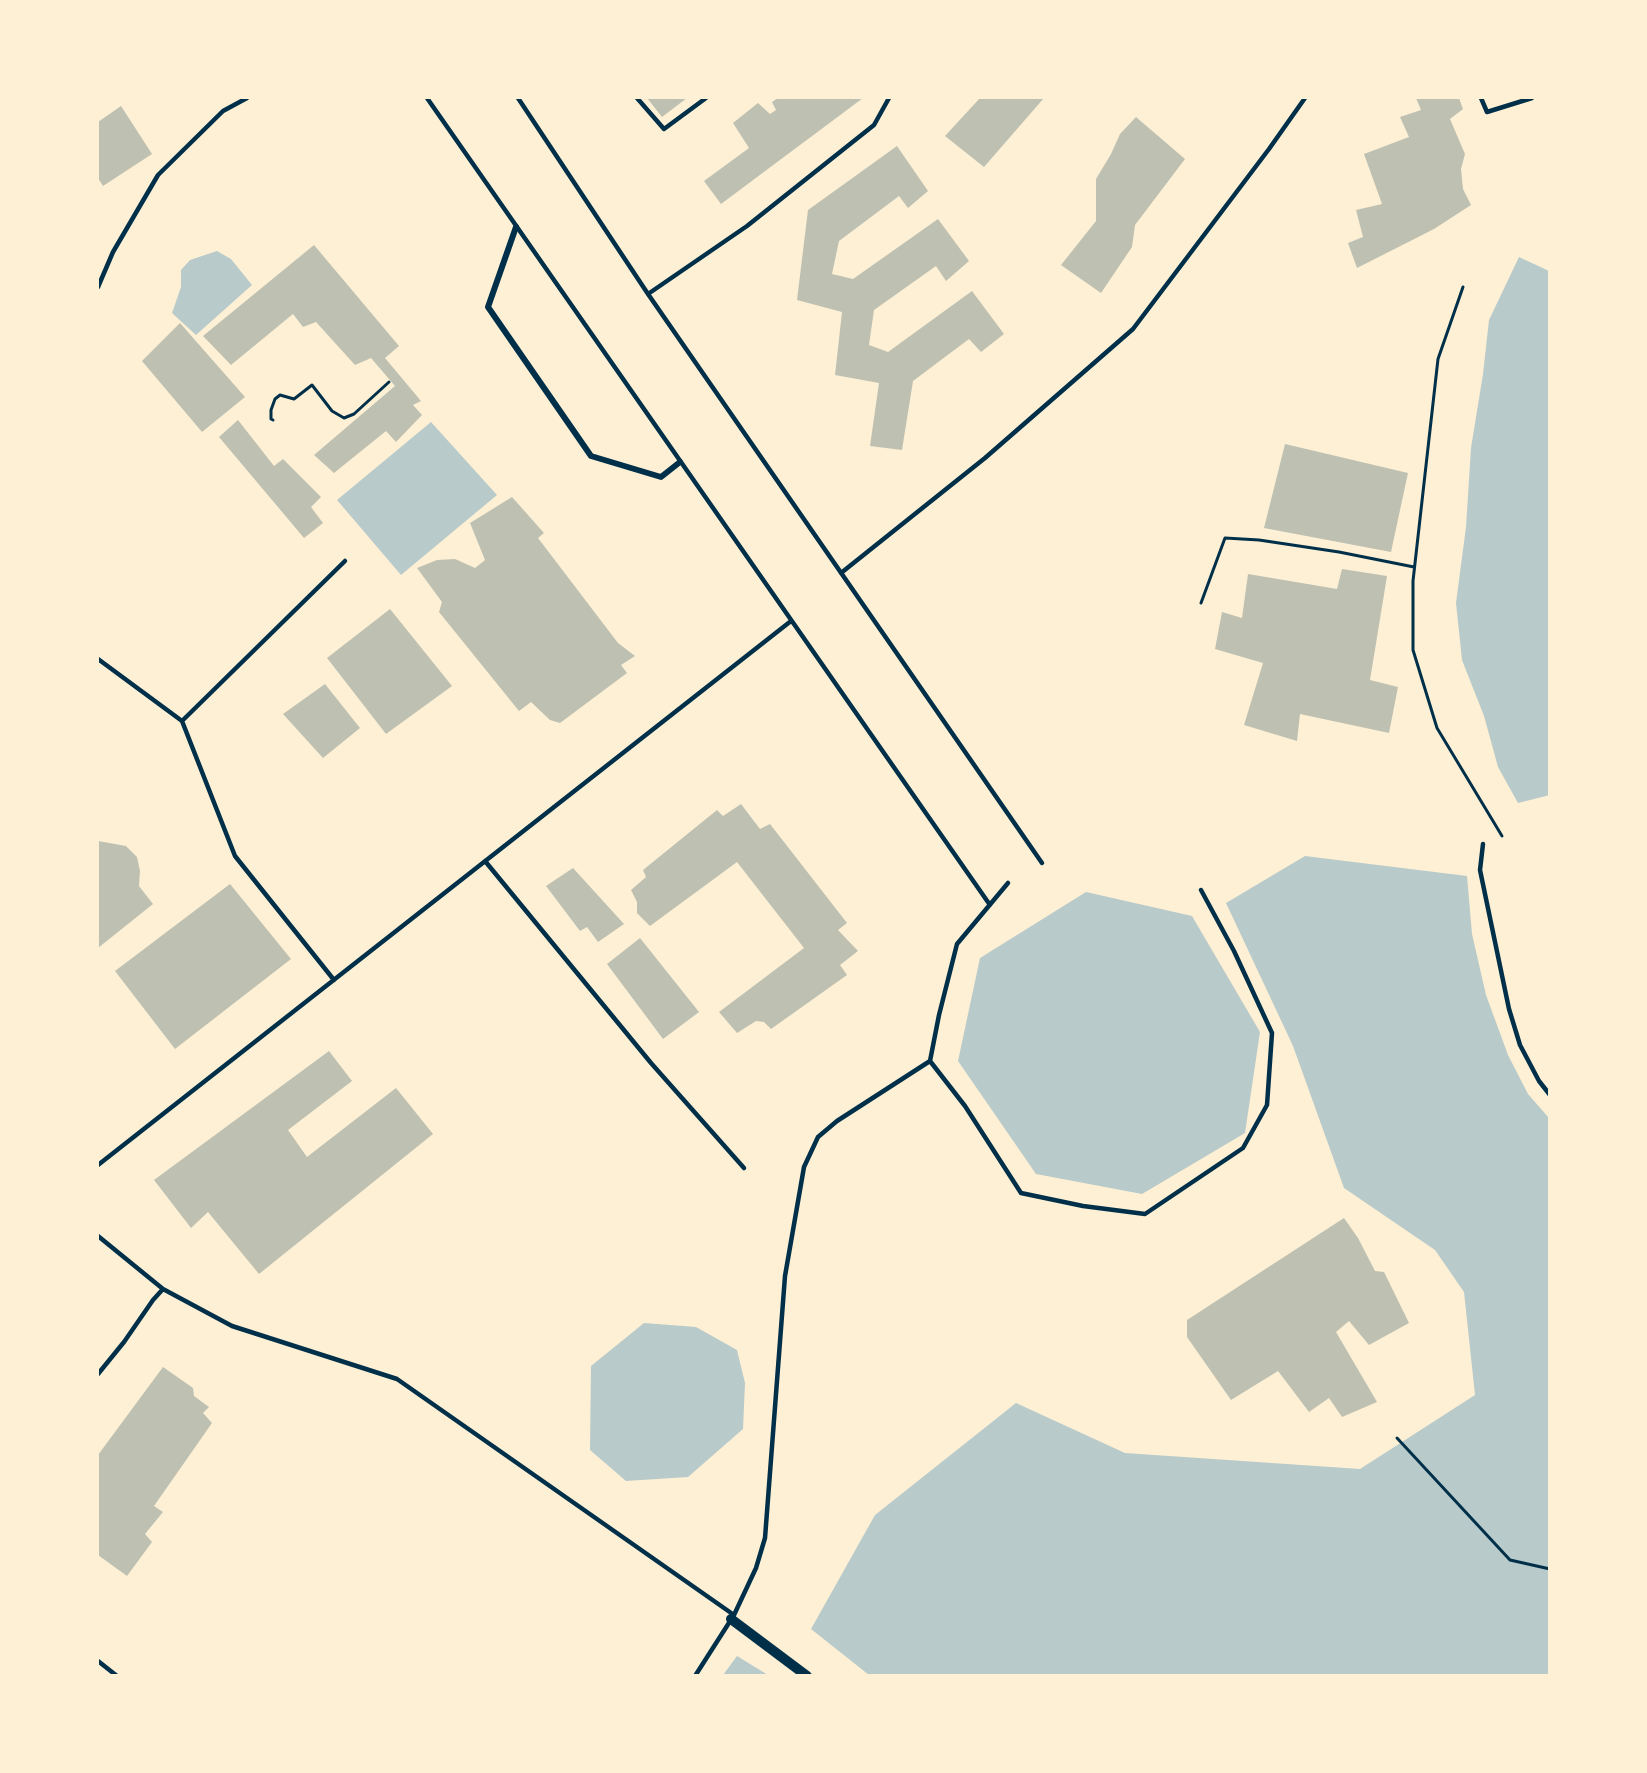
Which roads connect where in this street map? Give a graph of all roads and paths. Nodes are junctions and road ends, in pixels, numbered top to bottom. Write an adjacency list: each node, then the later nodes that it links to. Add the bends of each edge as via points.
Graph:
1 (247, 98): 11 (lane, via 223,111 158,175 113,252)
2 (427, 98): 10 (lane)
3 (518, 98): 13 (lane)
4 (637, 98): 5 (lane, via 664,129)
5 (706, 98)
6 (889, 98): 13 (lane, via 874,126 747,226)
7 (1305, 98): 19 (lane, via 1133,329 985,458)
8 (1481, 98): 9 (lane, via 1487,112)
9 (1532, 98)
10 (516, 227): 16 (lane); 16 (street, via 488,307 591,456 661,477)
11 (98, 287)
12 (1463, 287): 18 (path, via 1438,358)
13 (648, 294): 19 (lane)
14 (389, 382): 15 (path, via 354,414 344,417 332,411 312,385 294,399 280,394 271,410)
15 (273, 420)
16 (680, 462): 21 (lane)
17 (345, 561): 23 (lane)
18 (1414, 567): 20 (path, via 1259,540 1225,538); 24 (path, via 1413,650 1437,728)
19 (841, 573): 27 (lane)
20 (1201, 603)
21 (792, 621): 26 (lane); 30 (lane)
22 (98, 659): 23 (lane)
23 (182, 721): 31 (lane, via 235,856)
24 (1502, 836)
25 (1483, 844): 33 (lane, via 1480,870 1509,1009 1520,1045)
26 (485, 861): 31 (lane); 35 (lane, via 651,1063)
27 (1042, 863)
28 (1008, 883): 30 (lane)
29 (1201, 890): 32 (lane, via 1272,1033 1267,1105 1243,1148 1144,1214 1021,1193 965,1106)
30 (990, 905): 32 (lane, via 957,944)
31 (334, 980): 34 (lane)
32 (930, 1061): 41 (lane, via 837,1121 818,1137 804,1167 785,1276 765,1538)
33 (1550, 1095)
34 (98, 1165)
35 (744, 1168)
36 (98, 1236): 37 (lane)
37 (163, 1289): 38 (lane); 41 (lane, via 232,1326 397,1379)
38 (98, 1374)
39 (1397, 1438): 40 (path, via 1510,1560)
40 (1550, 1569)
41 (733, 1617): 44 (lane); 45 (street)
42 (98, 1661): 43 (lane)
43 (117, 1676)
44 (694, 1676)
45 (807, 1676)

